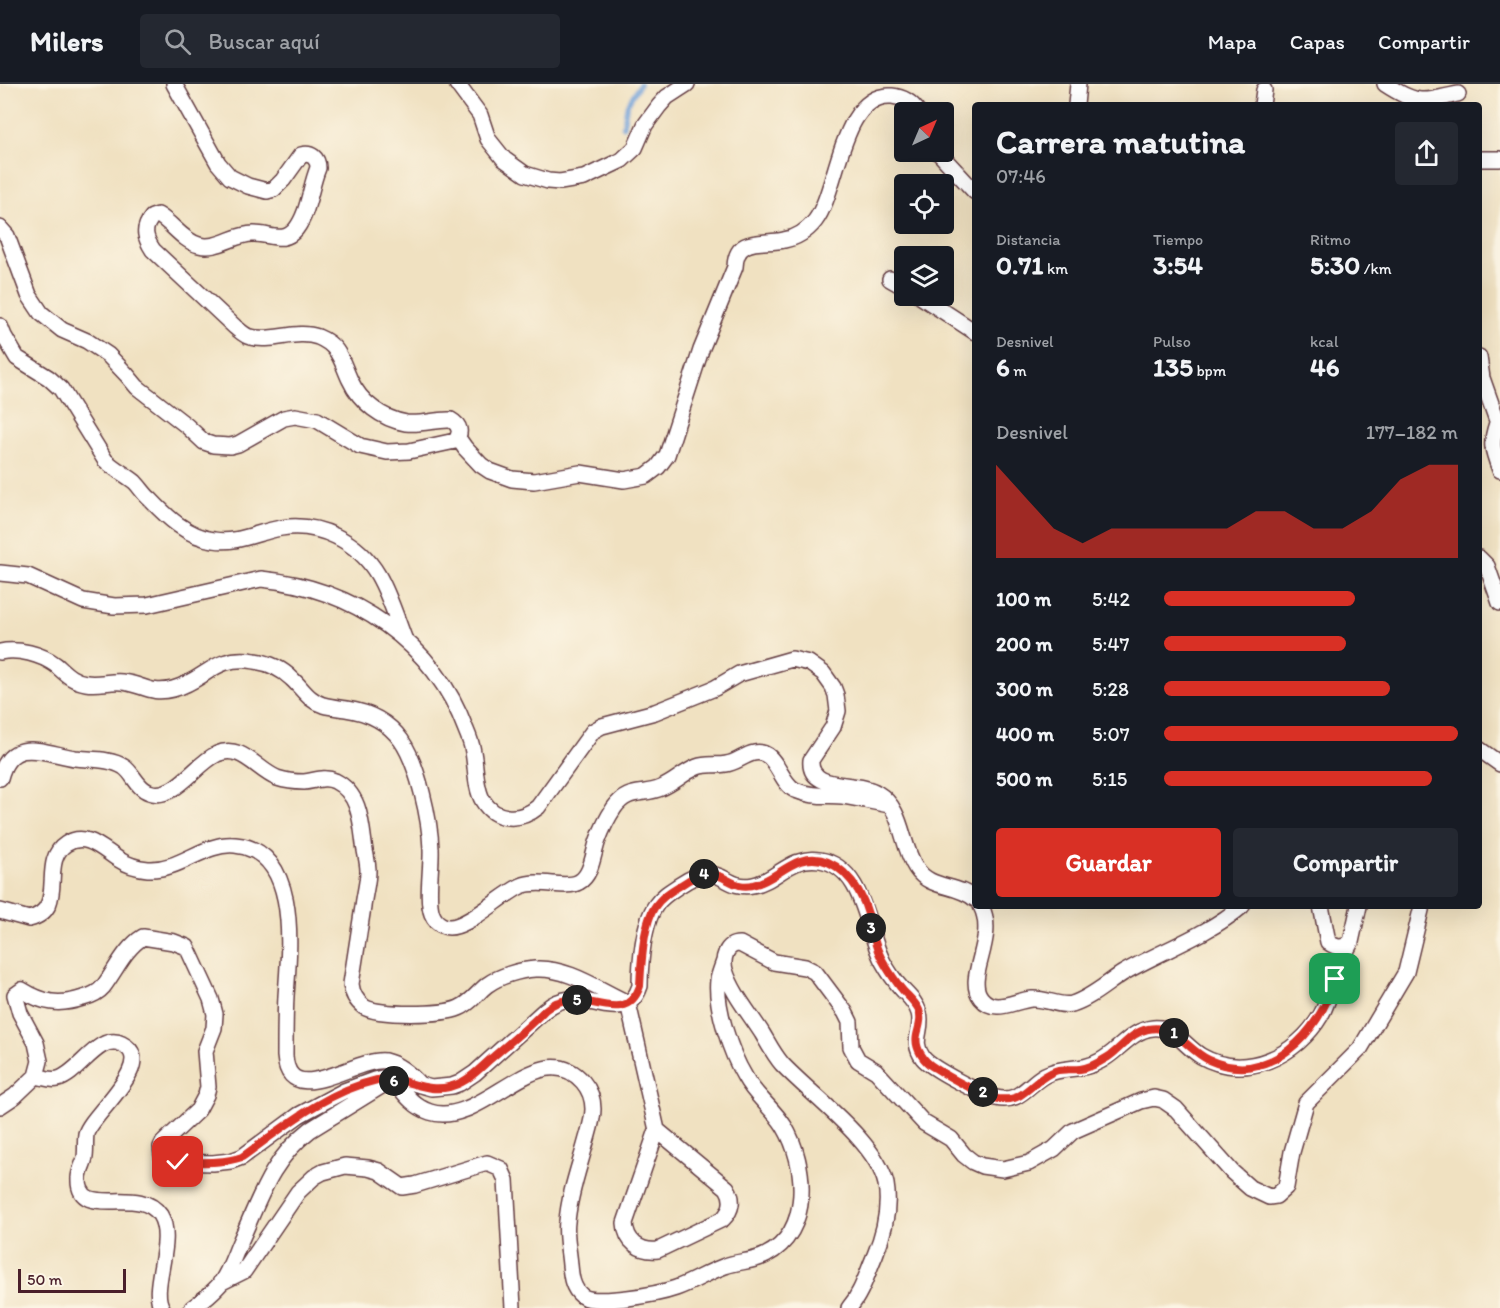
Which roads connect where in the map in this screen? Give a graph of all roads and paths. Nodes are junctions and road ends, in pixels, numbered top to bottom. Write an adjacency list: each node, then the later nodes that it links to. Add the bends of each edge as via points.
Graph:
1 (174, 84): 21 (street, via 218,163 230,177 267,191 283,180 302,155 314,156 318,168 302,219 286,237 254,233 200,246 158,215 152,217 144,230 153,250 248,337 309,334 320,338 342,357 350,381 371,407 405,423 451,420 458,425)
2 (457, 84): 3 (street, via 504,159 525,174 560,182 596,174 629,155 659,106)
3 (687, 84)
4 (1078, 84): 8 (street)
5 (1385, 84): 6 (street, via 1411,100 1424,102)
6 (1458, 94)
7 (907, 102): 21 (street, via 884,96 869,102 858,114 825,202 810,227 793,238 750,244 741,249 701,350 667,455 652,472 631,480 580,474 534,481 512,479 481,465)
8 (1076, 102)
9 (1482, 159): 10 (street)
10 (1500, 159)
11 (947, 162): 12 (street)
12 (972, 189)
13 (0, 228): 21 (street, via 41,313 62,330 108,355 137,387 204,442 238,444 284,418 295,416 317,420 360,446 387,452 451,444)
14 (890, 279): 15 (street)
15 (894, 281)
16 (935, 306): 18 (street)
17 (0, 326): 26 (street, via 17,358 61,388 105,460 135,482 181,527 213,540 235,540 291,527 318,529 342,539 378,575)
18 (972, 330)
19 (1482, 378): 20 (street)
20 (1498, 426): 22 (street, via 1491,440)
21 (458, 438)
22 (1500, 470)
23 (1482, 562): 25 (street)
24 (0, 573): 26 (street, via 28,576 83,601 114,606 147,605 261,579 280,581 345,600)
25 (1500, 603)
26 (405, 640): 31 (street, via 434,672 457,709 472,749 480,795 489,808 502,816 518,818 538,807 593,731 602,726 655,712 739,674 792,659 809,663 824,673 836,695 838,711 833,728 811,760 815,776 825,782 870,789)
27 (0, 652): 31 (street, via 30,654 81,682 125,682 151,691 182,686 221,663 254,660 284,672 305,696 322,705 361,712 380,721 397,735 413,763 431,846 431,912 437,922 449,927 461,925 522,886 539,882 578,883 587,874 599,837 623,798 661,788 699,765 728,764 762,753 770,756 787,784 797,790)
28 (1482, 750): 29 (street)
29 (1500, 764)
30 (0, 778): 41 (street, via 11,757 32,749 117,764 146,791 157,794 168,792 212,757 229,751 246,756 281,779 304,782 327,778 347,790 360,814 368,872 351,984 354,996 363,1006 375,1011 434,1014 457,1009 489,984 511,974 534,969 566,974)
31 (892, 806): 32 (street, via 921,874 934,884 960,889)
32 (972, 897)
33 (982, 909): 34 (street, via 987,934 976,990 988,1004 999,1007 1032,999 1060,1005 1078,1002 1149,959 1196,938)
34 (1238, 909)
35 (1322, 909): 39 (street, via 1328,942 1337,947)
36 (1358, 909): 39 (street)
37 (1421, 909): 40 (street, via 1406,972 1360,1049 1306,1103 1286,1187 1269,1197 1250,1188 1232,1172 1176,1109 1154,1098 1072,1131 1053,1149 1029,1163 1003,1169 982,1166 964,1155 951,1139 924,1123 876,1071 858,1060 851,1047 850,1022 845,1012 810,969 774,962 735,943)
38 (0, 911): 44 (street, via 29,919 45,911 50,902 57,853 66,844 80,839 127,864 146,869 167,867 225,845 255,851 276,872 288,914 285,1056 290,1072 300,1080 312,1082 358,1065 385,1062 406,1072)
39 (1351, 942): 41 (street, via 1320,1016 1293,1046 1271,1060 1246,1066 1220,1064 1192,1050 1170,1030 1153,1028 1136,1034 1098,1063 1053,1072 1016,1097 1000,1099 924,1059 916,1036 919,1011 882,959 854,884 833,864 811,859 751,886 716,874 702,874 665,896 648,922 640,986)
40 (724, 961): 43 (street, via 718,980 720,1003 732,1049 745,1078 790,1138 800,1176 800,1211 792,1232 777,1248 758,1259 735,1262 663,1292 588,1299 573,1285 566,1223 592,1115 591,1098 584,1083 563,1069 547,1067 482,1103 453,1114 429,1112 410,1101); 51 (street, via 734,989 781,1062 864,1144 885,1182 888,1204 879,1246 857,1299)
41 (628, 1003): 44 (street, via 616,1007 578,1000 557,1002 468,1079 441,1088); 46 (street)
42 (36, 1076): 43 (street, via 40,1061 36,1043 15,995 22,990 36,999 63,1004 89,997 101,989 134,943 144,937 187,947 215,1014 214,1028 204,1051 206,1095 198,1110 163,1143 162,1156 169,1162 231,1161 299,1115 344,1091 382,1078); 45 (street); 48 (street, via 54,1080 65,1076 108,1042 120,1042 132,1054 133,1065 127,1078 89,1126 78,1179 91,1200 142,1201 158,1213 164,1227 164,1261 158,1294)
43 (394, 1081): 44 (street); 47 (street, via 310,1130 288,1149 265,1184)
44 (420, 1086)
45 (0, 1106)
46 (657, 1130): 46 (street, via 727,1188 732,1198 723,1219 652,1251 635,1245 627,1235 625,1223)
47 (220, 1283): 49 (street); 50 (street, via 244,1271 298,1192 323,1172 345,1166 368,1168 402,1187 487,1163 501,1169 506,1180)
48 (162, 1308)
49 (192, 1308)
50 (513, 1308)
51 (849, 1308)

